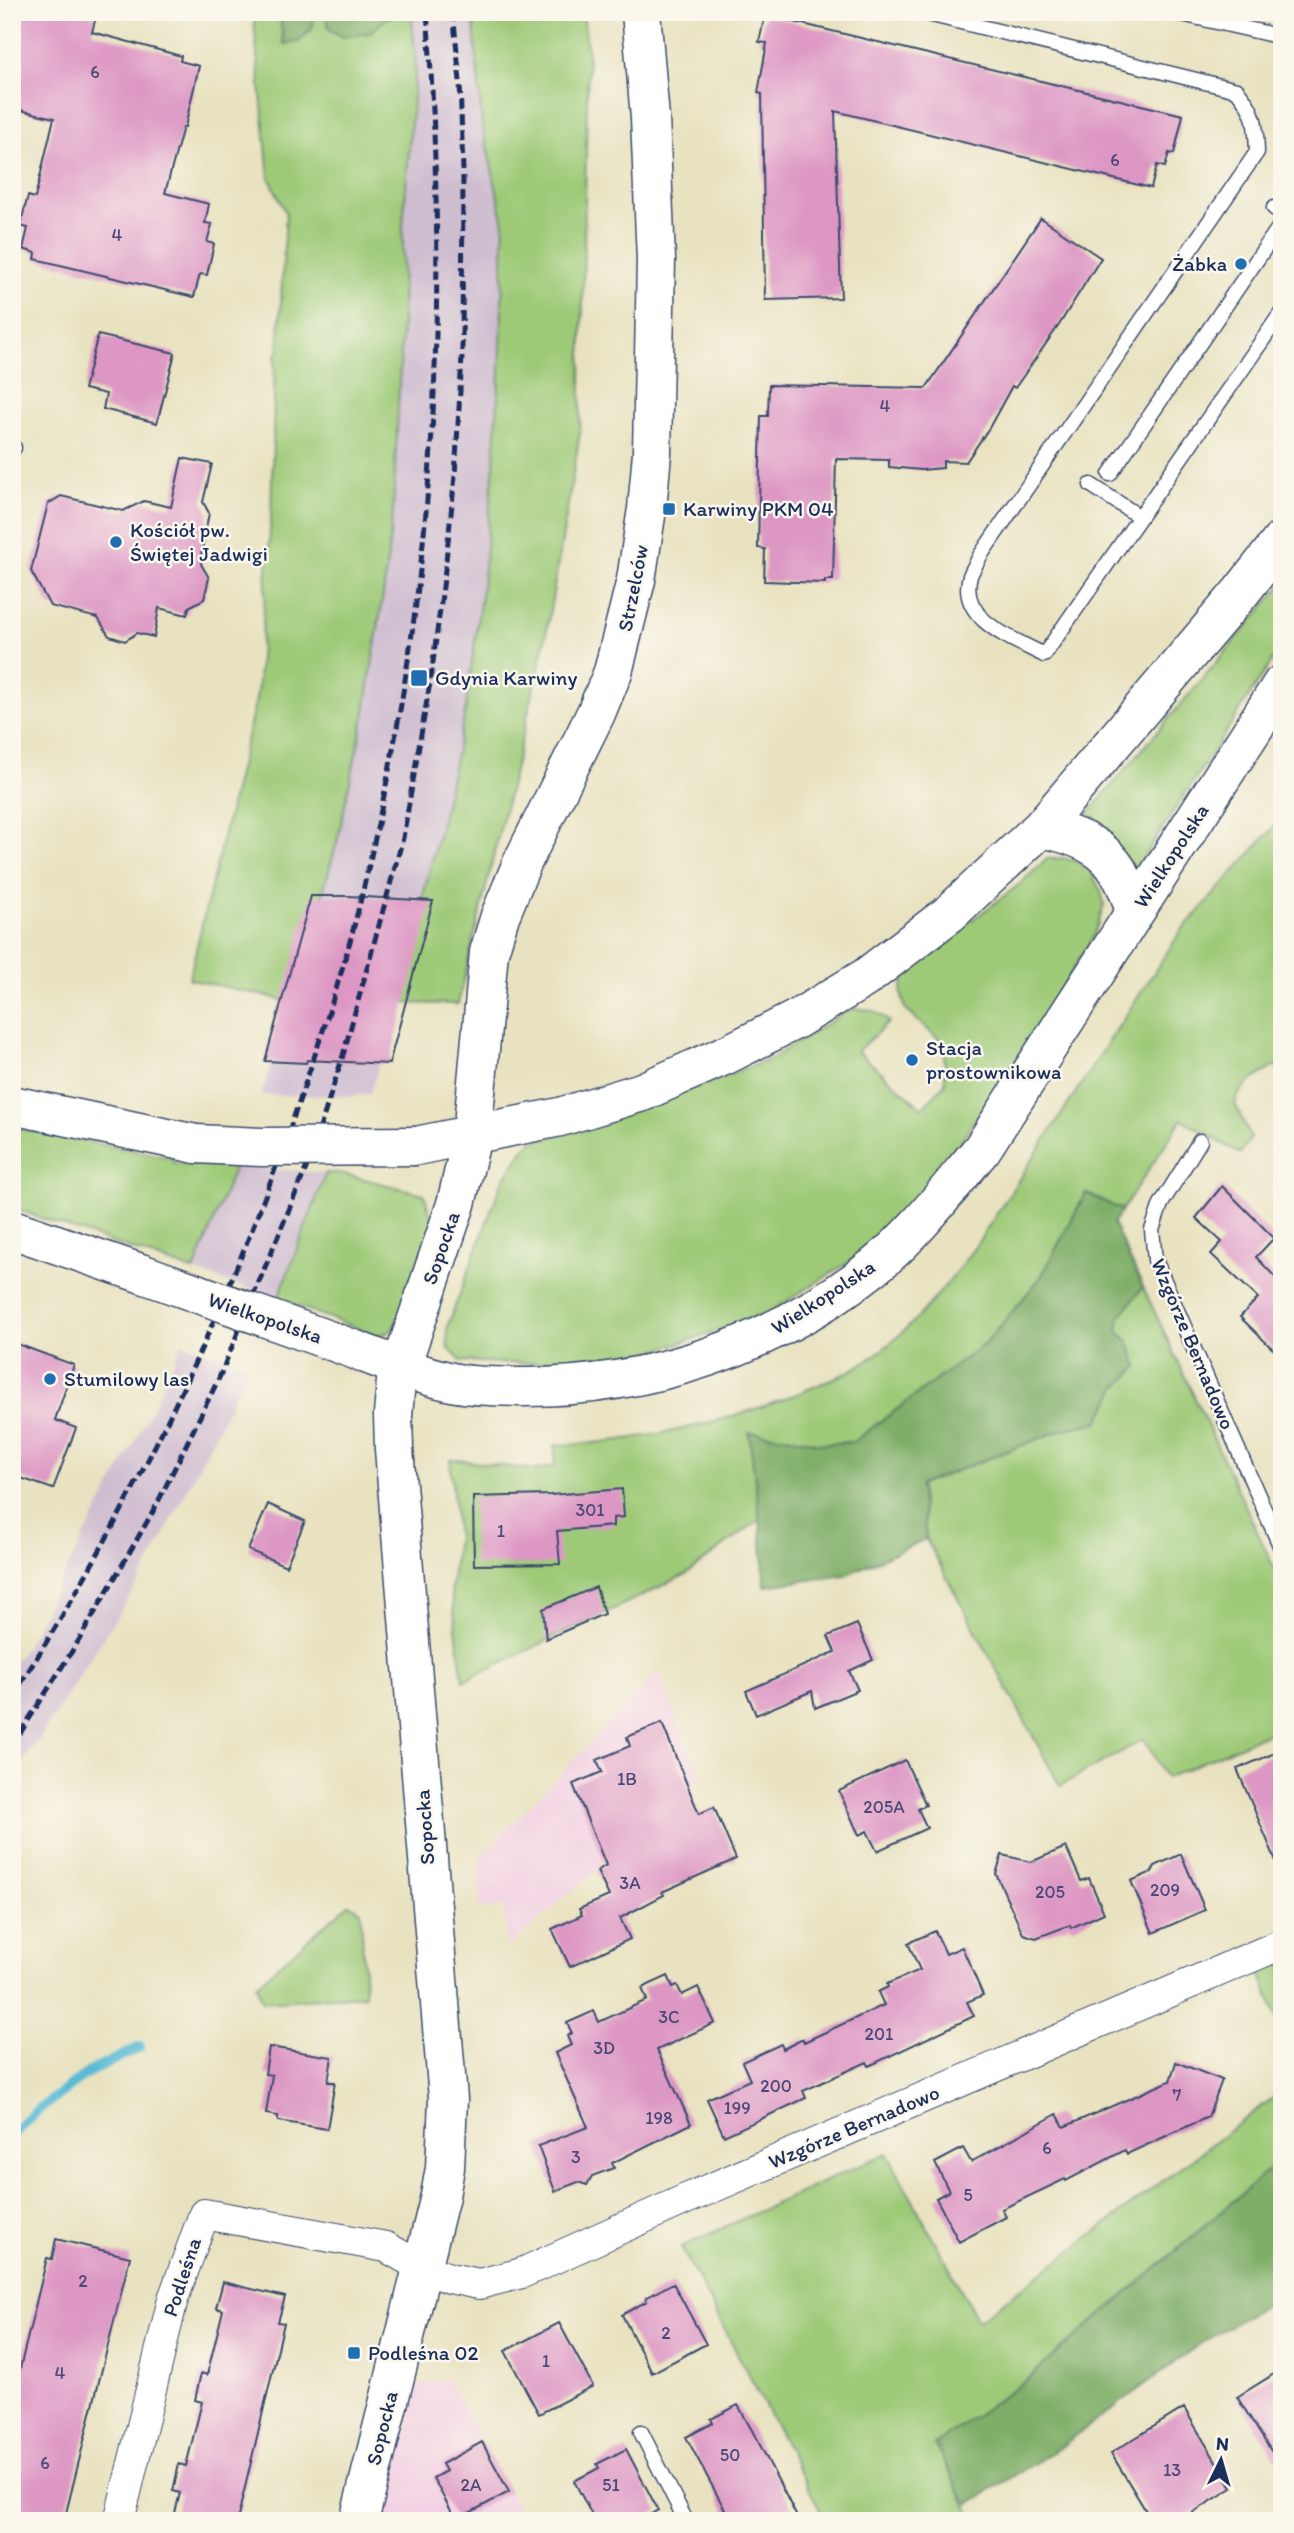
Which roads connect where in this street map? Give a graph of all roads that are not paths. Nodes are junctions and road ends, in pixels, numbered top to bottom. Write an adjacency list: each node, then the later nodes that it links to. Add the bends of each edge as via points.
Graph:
1 (641, 12): 13 (main road, Strzelców, via 656,260 648,509 613,672 523,863 489,953)
2 (920, 12): 7 (lane, via 1237,90 1251,107 1257,152 980,556 969,578 969,599 978,615 993,627 1044,655)
3 (1173, 12): 4 (lane)
4 (1282, 37)
5 (1282, 223): 7 (lane, via 1095,488)
6 (1282, 312): 7 (lane)
7 (1140, 517)
8 (1282, 540): 10 (main road)
9 (1282, 684): 11 (main road, Wielkopolska)
10 (1041, 828): 11 (main road, via 1091,844 1112,862 1127,885); 13 (main road, via 949,914 865,978 797,1019 642,1092)
11 (1135, 912): 16 (main road, Wielkopolska, via 974,1158 925,1217 875,1265 803,1315 720,1353 615,1380 553,1387 500,1386 453,1382)
12 (12, 1105): 13 (main road, bridge, via 196,1144 416,1146)
13 (472, 1136): 16 (main road, Sopocka, via 456,1204)
14 (1200, 1141): 17 (lane, Wzgórze Bernadowo, via 1161,1205 1152,1230 1155,1260)
15 (12, 1229): 16 (main road, Wielkopolska, bridge)
16 (400, 1366): 19 (main road, Sopocka, via 394,1449 448,2099 445,2168)
17 (1282, 1550)
18 (1282, 1944): 19 (street, Wzgórze Bernadowo, via 522,2273 479,2284)
19 (423, 2268): 21 (street, Podleśna, via 386,2247 204,2214 173,2299); 22 (main road, Sopocka)
20 (641, 2432): 23 (lane)
21 (119, 2521)
22 (359, 2521)
23 (686, 2521)

